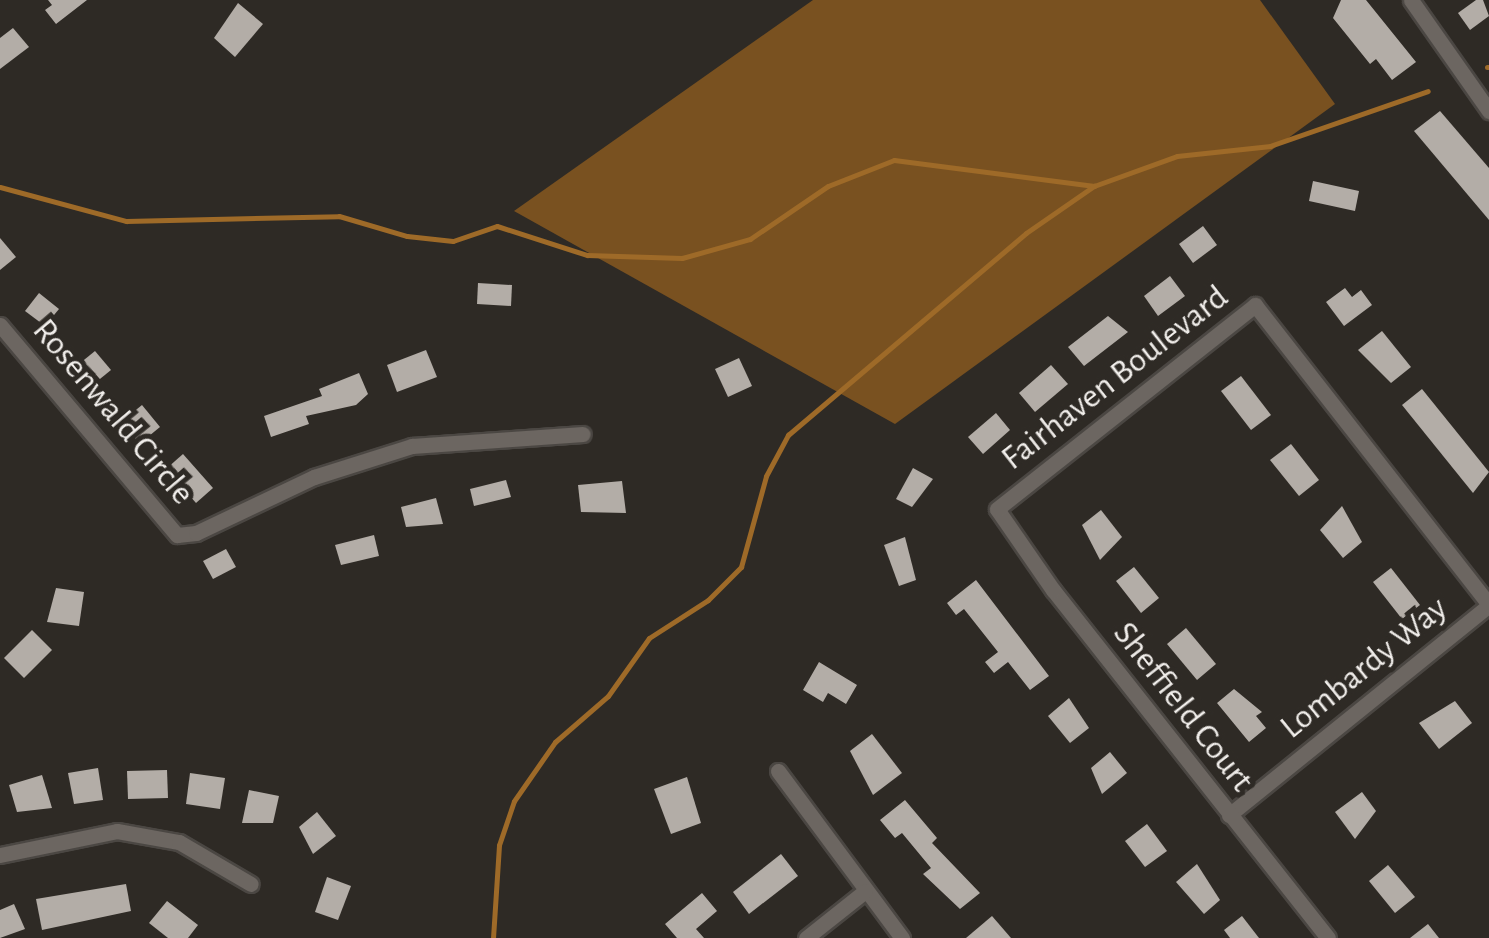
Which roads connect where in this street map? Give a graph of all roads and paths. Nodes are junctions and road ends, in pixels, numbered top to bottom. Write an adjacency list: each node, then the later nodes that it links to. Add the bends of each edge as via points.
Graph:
1 (1411, 0): 2 (street)
2 (1489, 112)
3 (0, 326): 4 (street, Rosenwald Circle, via 178,536 314,477 412,446)
4 (583, 434)
5 (997, 510): 6 (street, Fairhaven Boulevard, via 1254,306); 8 (street, Sheffield Court)
6 (1489, 605): 8 (street, Lombardy Way)
7 (778, 771): 11 (street)
8 (1230, 815): 14 (street, Sheffield Court)
9 (0, 855): 10 (street, via 117,831 180,842)
10 (252, 884)
11 (866, 891): 12 (street); 13 (street)
12 (806, 938)
13 (902, 938)
14 (1328, 938)

